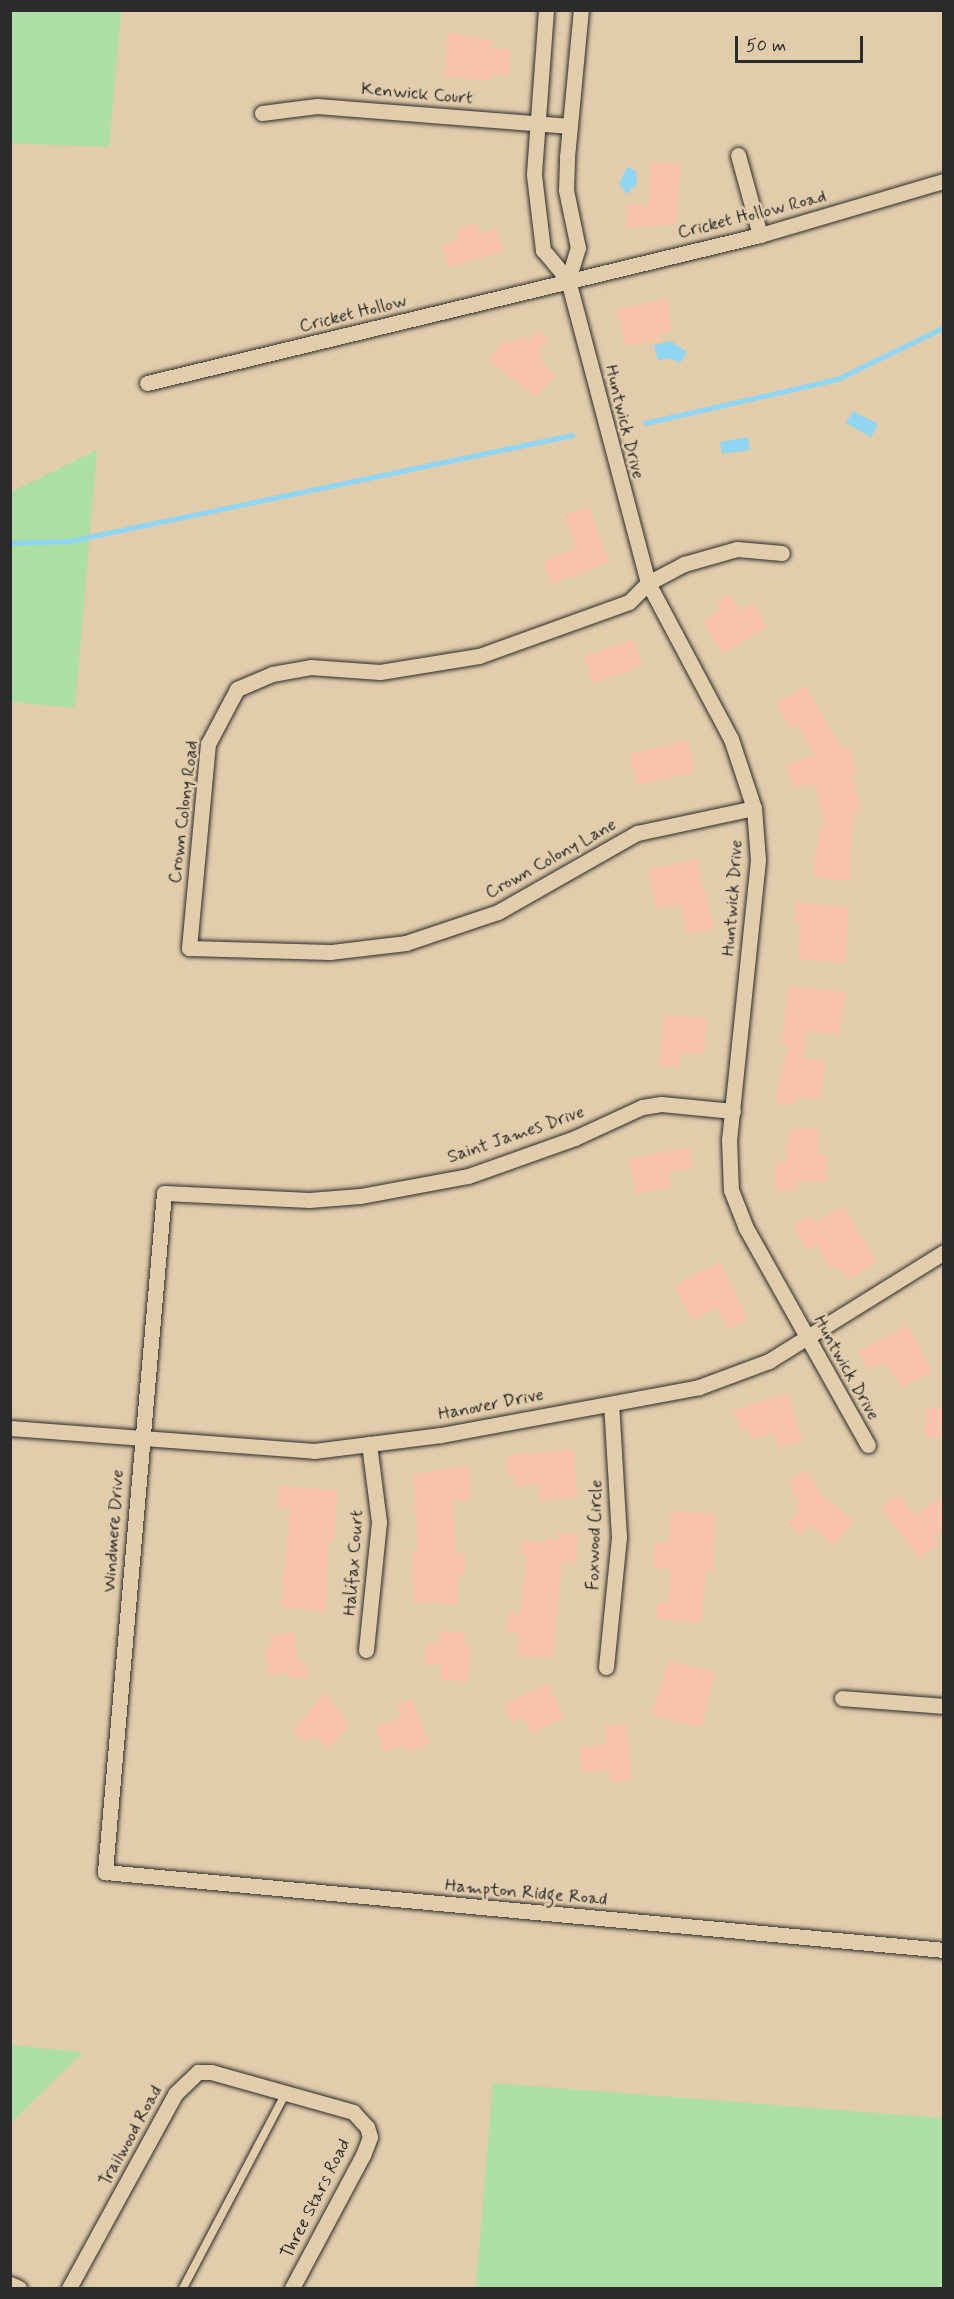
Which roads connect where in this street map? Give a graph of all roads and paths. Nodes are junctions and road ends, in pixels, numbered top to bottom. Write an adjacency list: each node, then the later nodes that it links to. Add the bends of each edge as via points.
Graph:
1 (546, 10): 4 (street, Huntwick Drive)
2 (581, 10): 5 (street)
3 (262, 113): 4 (street, Kenwick Court, via 317,106)
4 (537, 124): 5 (street, Kenwick Court); 9 (street, Huntwick Drive, via 534,175 543,250)
5 (570, 126): 9 (street, via 566,190 578,248)
6 (738, 155): 8 (street)
7 (944, 181): 8 (street, Cricket Hollow Road)
8 (760, 235): 9 (street, Cricket Hollow Road)
9 (568, 280): 10 (street, Cricket Hollow); 12 (street, Huntwick Drive)
10 (147, 383)
11 (782, 553): 12 (street, Crown Colony Road, via 738,549 684,564)
12 (648, 583): 13 (street, Huntwick Drive, via 731,739); 14 (street, Crown Colony Road, via 629,602 478,656 380,672 310,667 272,674 237,688 208,744)
13 (754, 808): 14 (street, Crown Colony Lane, via 637,833 498,912 406,942 330,952); 15 (street, Huntwick Drive, via 758,860)
14 (189, 948)
15 (733, 1111): 16 (street, Saint James Drive, via 661,1104 642,1107 468,1176 360,1196 309,1200); 18 (street, Huntwick Drive, via 728,1170 731,1191 746,1228)
16 (164, 1193): 21 (street, Windmere Drive)
17 (944, 1252): 18 (street, Hanover Drive)
18 (806, 1339): 19 (street, Hanover Drive, via 769,1361 699,1387); 23 (street, Huntwick Drive)
19 (611, 1404): 22 (street, Hanover Drive); 25 (street, Foxwood Circle, via 619,1538)
20 (10, 1428): 21 (street, Hanover Drive)
21 (141, 1438): 22 (street, Hanover Drive, via 314,1451); 28 (street, Windmere Drive)
22 (369, 1444): 24 (street, Halifax Court, via 379,1522)
23 (868, 1445)
24 (366, 1650)
25 (606, 1667)
26 (842, 1698): 27 (street)
27 (944, 1706)
28 (105, 1872): 29 (street, Hampton Ridge Road)
29 (944, 1950)
30 (286, 2093): 31 (street, Trailwood Road, via 353,2112); 34 (street, Trailwood Road, via 211,2072 198,2072 184,2082); 35 (lane)
31 (367, 2127): 36 (street, Three Stars Road, via 370,2137 363,2155)
32 (10, 2284): 33 (street)
33 (19, 2289)
34 (69, 2289)
35 (183, 2289)
36 (292, 2289)

